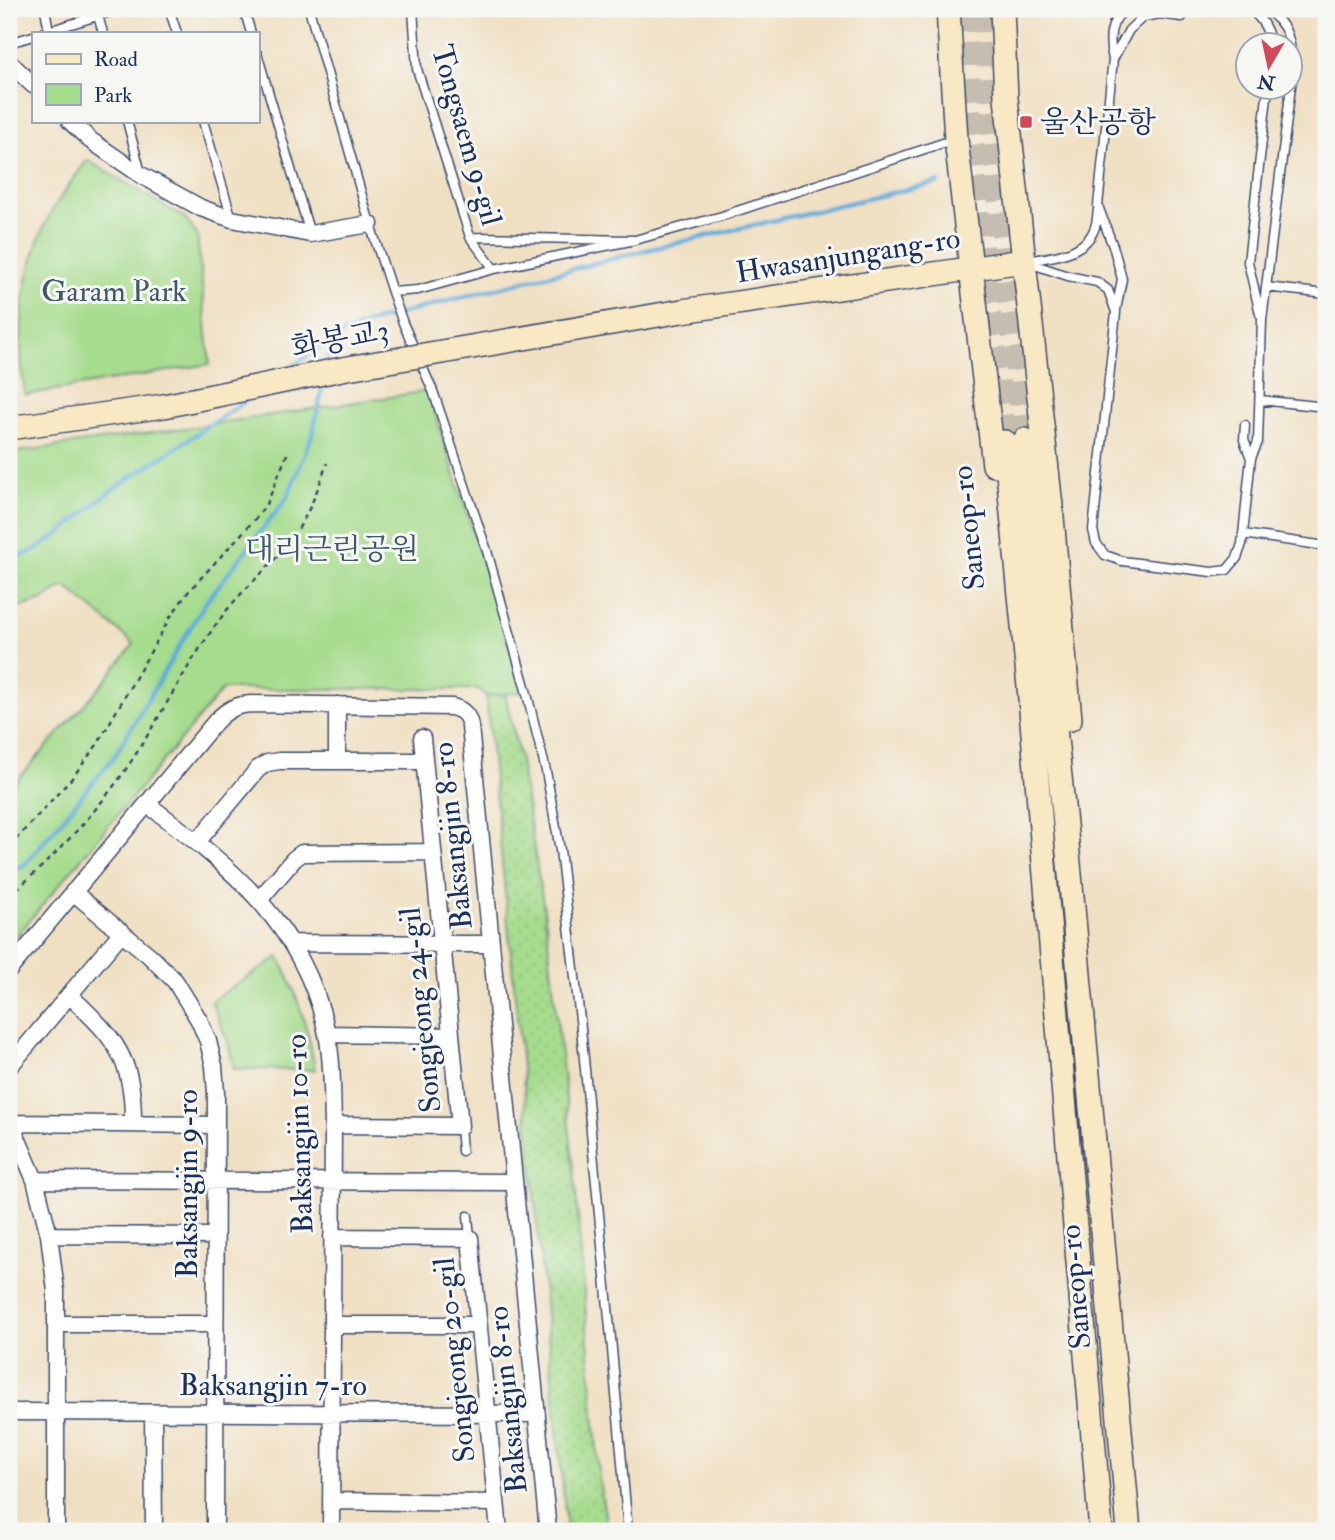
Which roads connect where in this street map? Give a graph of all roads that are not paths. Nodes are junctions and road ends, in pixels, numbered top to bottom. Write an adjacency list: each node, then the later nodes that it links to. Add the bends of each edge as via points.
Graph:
1 (45, 9): 14 (lane)
2 (120, 9): 12 (lane)
3 (169, 9): 16 (lane)
4 (244, 9): 17 (lane)
5 (309, 9): 33 (lane)
6 (413, 9): 35 (lane, Tongsaem 9-gil, via 417,69)
7 (948, 9): 29 (main road, Saneop-ro)
8 (1002, 9): 37 (main road, Saneop-ro)
9 (1127, 9): 21 (lane, via 1111,29)
10 (1250, 9): 18 (lane)
11 (1265, 9): 40 (lane, via 1284,26 1292,45 1293,70)
12 (98, 16): 14 (lane); 15 (lane)
13 (1182, 17): 21 (lane, via 1143,17 1129,30)
14 (46, 32)
15 (103, 32)
16 (177, 32)
17 (251, 32)
18 (1268, 32)
19 (32, 36): 20 (lane)
20 (9, 43)
21 (1113, 58): 31 (lane)
22 (259, 60): 34 (lane)
23 (9, 62): 24 (street)
24 (32, 84)
25 (1266, 102): 45 (lane, via 1248,262)
26 (71, 122): 30 (street)
27 (127, 122): 30 (lane)
28 (203, 122): 32 (lane)
29 (956, 139): 36 (lane); 38 (main road, Saneop-ro)
30 (141, 176): 32 (street)
31 (1098, 206): 37 (lane, via 1096,227 1077,249); 44 (lane, via 1122,279)
32 (232, 219): 34 (street)
33 (370, 224): 34 (street); 41 (lane)
34 (310, 234)
35 (470, 237): 36 (lane); 39 (lane, Tongsaem 9-gil)
36 (635, 240): 39 (lane)
37 (1023, 261): 38 (main road, Hwasanjungang-ro); 44 (lane, via 1097,282 1108,290); 70 (main road, Saneop-ro, via 1068,685)
38 (971, 268): 43 (main road, Hwasanjungang-ro); 71 (main road, Saneop-ro, via 1023,764)
39 (494, 269): 41 (lane, via 418,290)
40 (1266, 287): 42 (lane); 45 (lane)
41 (392, 292): 107 (lane, via 433,391 487,551 548,785 580,1028)
42 (1326, 294)
43 (682, 312): 49 (main road, 화봉교3, bridge, via 342,369 164,406)
44 (1116, 312): 51 (lane, via 1093,530 1096,543 1105,555 1122,561 1212,572 1227,570 1237,558)
45 (1262, 320): 46 (lane)
46 (1260, 400): 47 (lane); 50 (lane, via 1258,442)
47 (1326, 407)
48 (1245, 425): 50 (lane, via 1244,440)
49 (9, 428)
50 (1251, 458): 51 (lane)
51 (1243, 534): 52 (lane)
52 (1326, 546)
53 (337, 705): 55 (street); 57 (street, Baksangjin 8-ro, via 230,708); 65 (street, Baksangjin 8-ro, via 452,707 468,719)
54 (422, 738): 56 (street, Songjeong 24-gil)
55 (337, 761): 56 (street); 58 (street, via 267,763)
56 (424, 761): 59 (street, Songjeong 24-gil)
57 (147, 804): 58 (street, Baksangjin 10-ro); 60 (street, Baksangjin 8-ro)
58 (197, 842): 61 (street, Baksangjin 10-ro)
59 (433, 852): 61 (street, via 302,853); 64 (street, Songjeong 24-gil)
60 (74, 892): 62 (street, Baksangjin 9-ro); 66 (street, Baksangjin 8-ro)
61 (259, 900): 63 (street, Baksangjin 10-ro)
62 (122, 932): 67 (street); 75 (street, Baksangjin 9-ro, via 175,981 199,1020 214,1066)
63 (292, 943): 64 (street); 68 (street, Baksangjin 10-ro)
64 (442, 943): 65 (street); 69 (street, Songjeong 24-gil)
65 (491, 944): 82 (street, Baksangjin 8-ro)
66 (9, 970)
67 (69, 995): 72 (street); 74 (street, via 106,1031 123,1059 132,1092)
68 (327, 1034): 69 (street); 76 (street, Baksangjin 10-ro)
69 (451, 1036): 77 (street, Songjeong 24-gil)
70 (1085, 1037): 71 (main road, Saneop-ro, via 1069,863 1015,441); 109 (main road, Saneop-ro)
71 (1059, 1039): 108 (main road, Saneop-ro)
72 (9, 1067)
73 (10, 1121): 74 (street); 79 (street)
74 (133, 1124): 75 (street)
75 (215, 1125): 80 (street, Baksangjin 9-ro)
76 (333, 1125): 77 (street, Songjeong 24-gil); 81 (street, Baksangjin 10-ro)
77 (460, 1126): 78 (lane)
78 (462, 1151)
79 (35, 1180): 80 (street); 84 (street)
80 (215, 1181): 81 (street); 85 (street, Baksangjin 9-ro)
81 (332, 1181): 82 (street); 86 (street, Baksangjin 10-ro)
82 (514, 1182): 98 (street, Baksangjin 8-ro)
83 (468, 1216): 87 (lane)
84 (49, 1236): 85 (street); 88 (street)
85 (215, 1236): 89 (street, Baksangjin 9-ro)
86 (332, 1237): 87 (street, Songjeong 20-gil); 90 (street, Baksangjin 10-ro)
87 (470, 1238): 91 (street, Songjeong 20-gil)
88 (57, 1324): 89 (street); 93 (street)
89 (215, 1324): 95 (street, Baksangjin 9-ro)
90 (332, 1325): 91 (street); 96 (street, Baksangjin 10-ro)
91 (479, 1325): 97 (street, Songjeong 20-gil)
92 (9, 1412): 93 (street, Baksangjin 7-ro)
93 (56, 1412): 94 (street, Baksangjin 7-ro); 101 (street)
94 (153, 1413): 95 (street, Baksangjin 7-ro); 102 (street)
95 (215, 1413): 96 (street, Baksangjin 7-ro); 103 (street, Baksangjin 9-ro)
96 (331, 1414): 97 (street, Baksangjin 7-ro); 99 (street, Baksangjin 10-ro)
97 (487, 1414): 98 (street, Baksangjin 7-ro); 100 (street, Songjeong 20-gil)
98 (537, 1414): 106 (street, Baksangjin 8-ro)
99 (331, 1502): 100 (street); 104 (street, Baksangjin 10-ro)
100 (496, 1503): 105 (street, Songjeong 20-gil)
101 (56, 1531)
102 (154, 1531)
103 (215, 1531)
104 (331, 1531)
105 (499, 1531)
106 (548, 1531)
107 (628, 1531)
108 (1101, 1531)
109 (1129, 1531)

